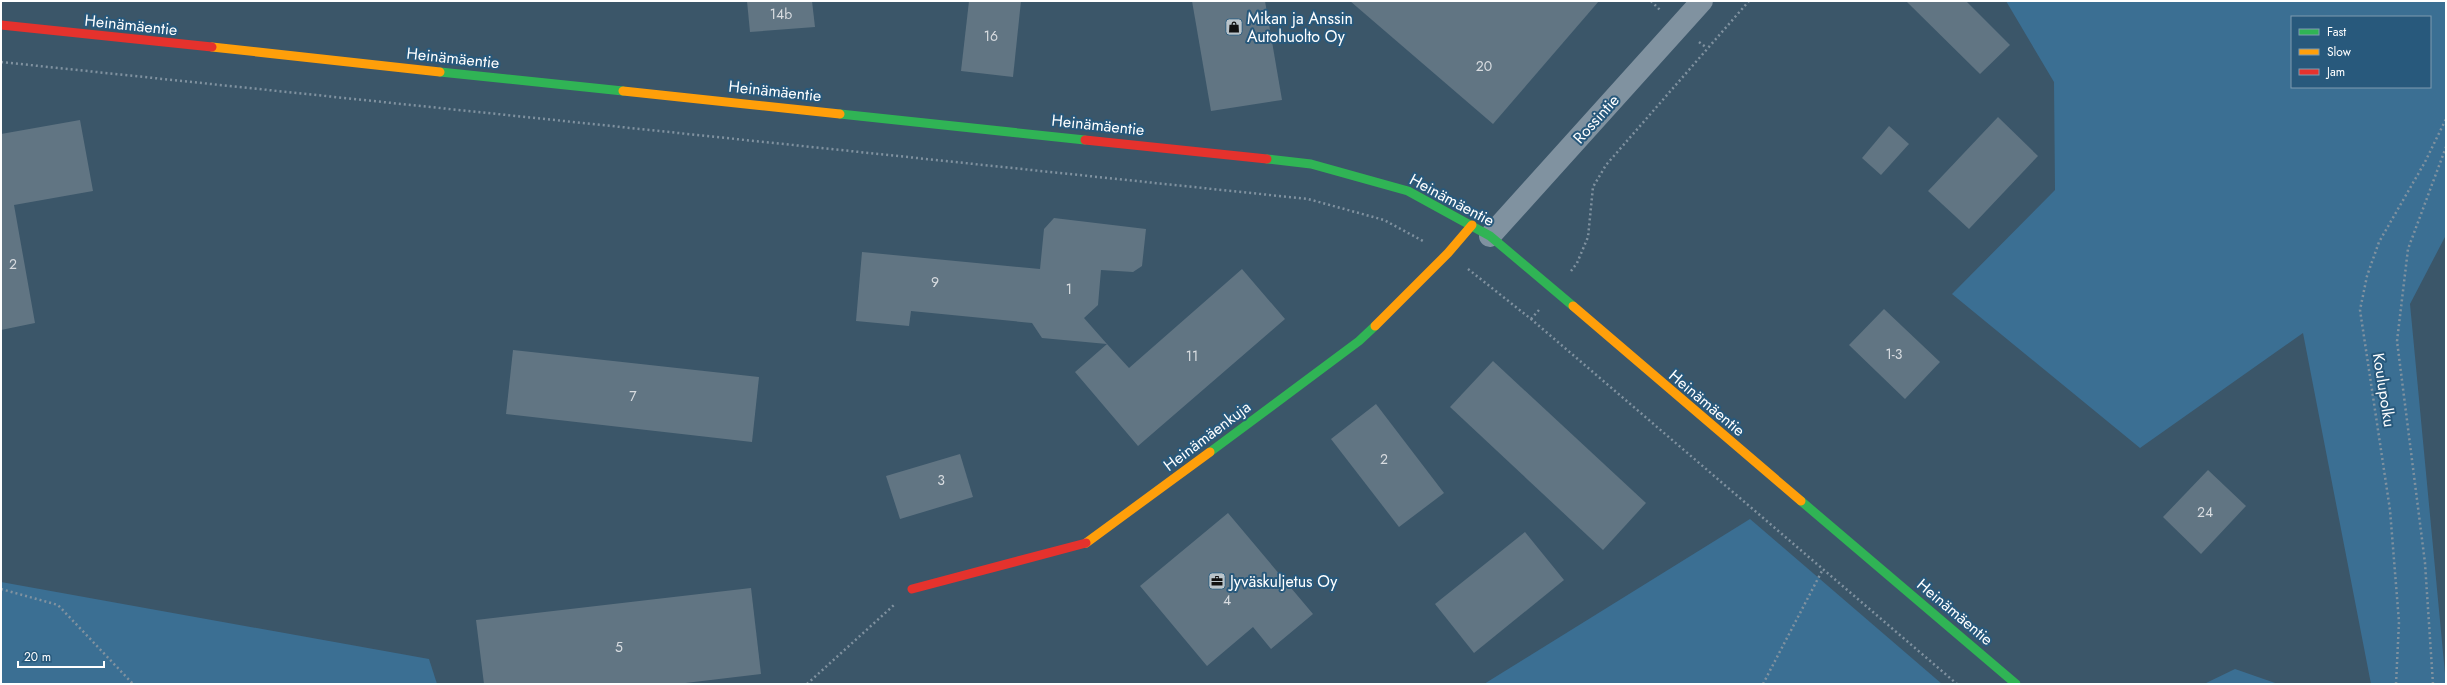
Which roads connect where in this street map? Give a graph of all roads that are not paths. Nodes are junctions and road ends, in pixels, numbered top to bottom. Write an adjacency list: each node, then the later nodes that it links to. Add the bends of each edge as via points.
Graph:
1 (1698, 2): 3 (street, Rossintie)
2 (1, 25): 3 (street, Heinämäentie, via 1311,164 1408,191)
3 (1481, 230): 4 (street, Heinämäenkuja, via 1448,253 1360,341 1087,543); 5 (street, Heinämäentie)
4 (912, 589)
5 (2016, 684)

